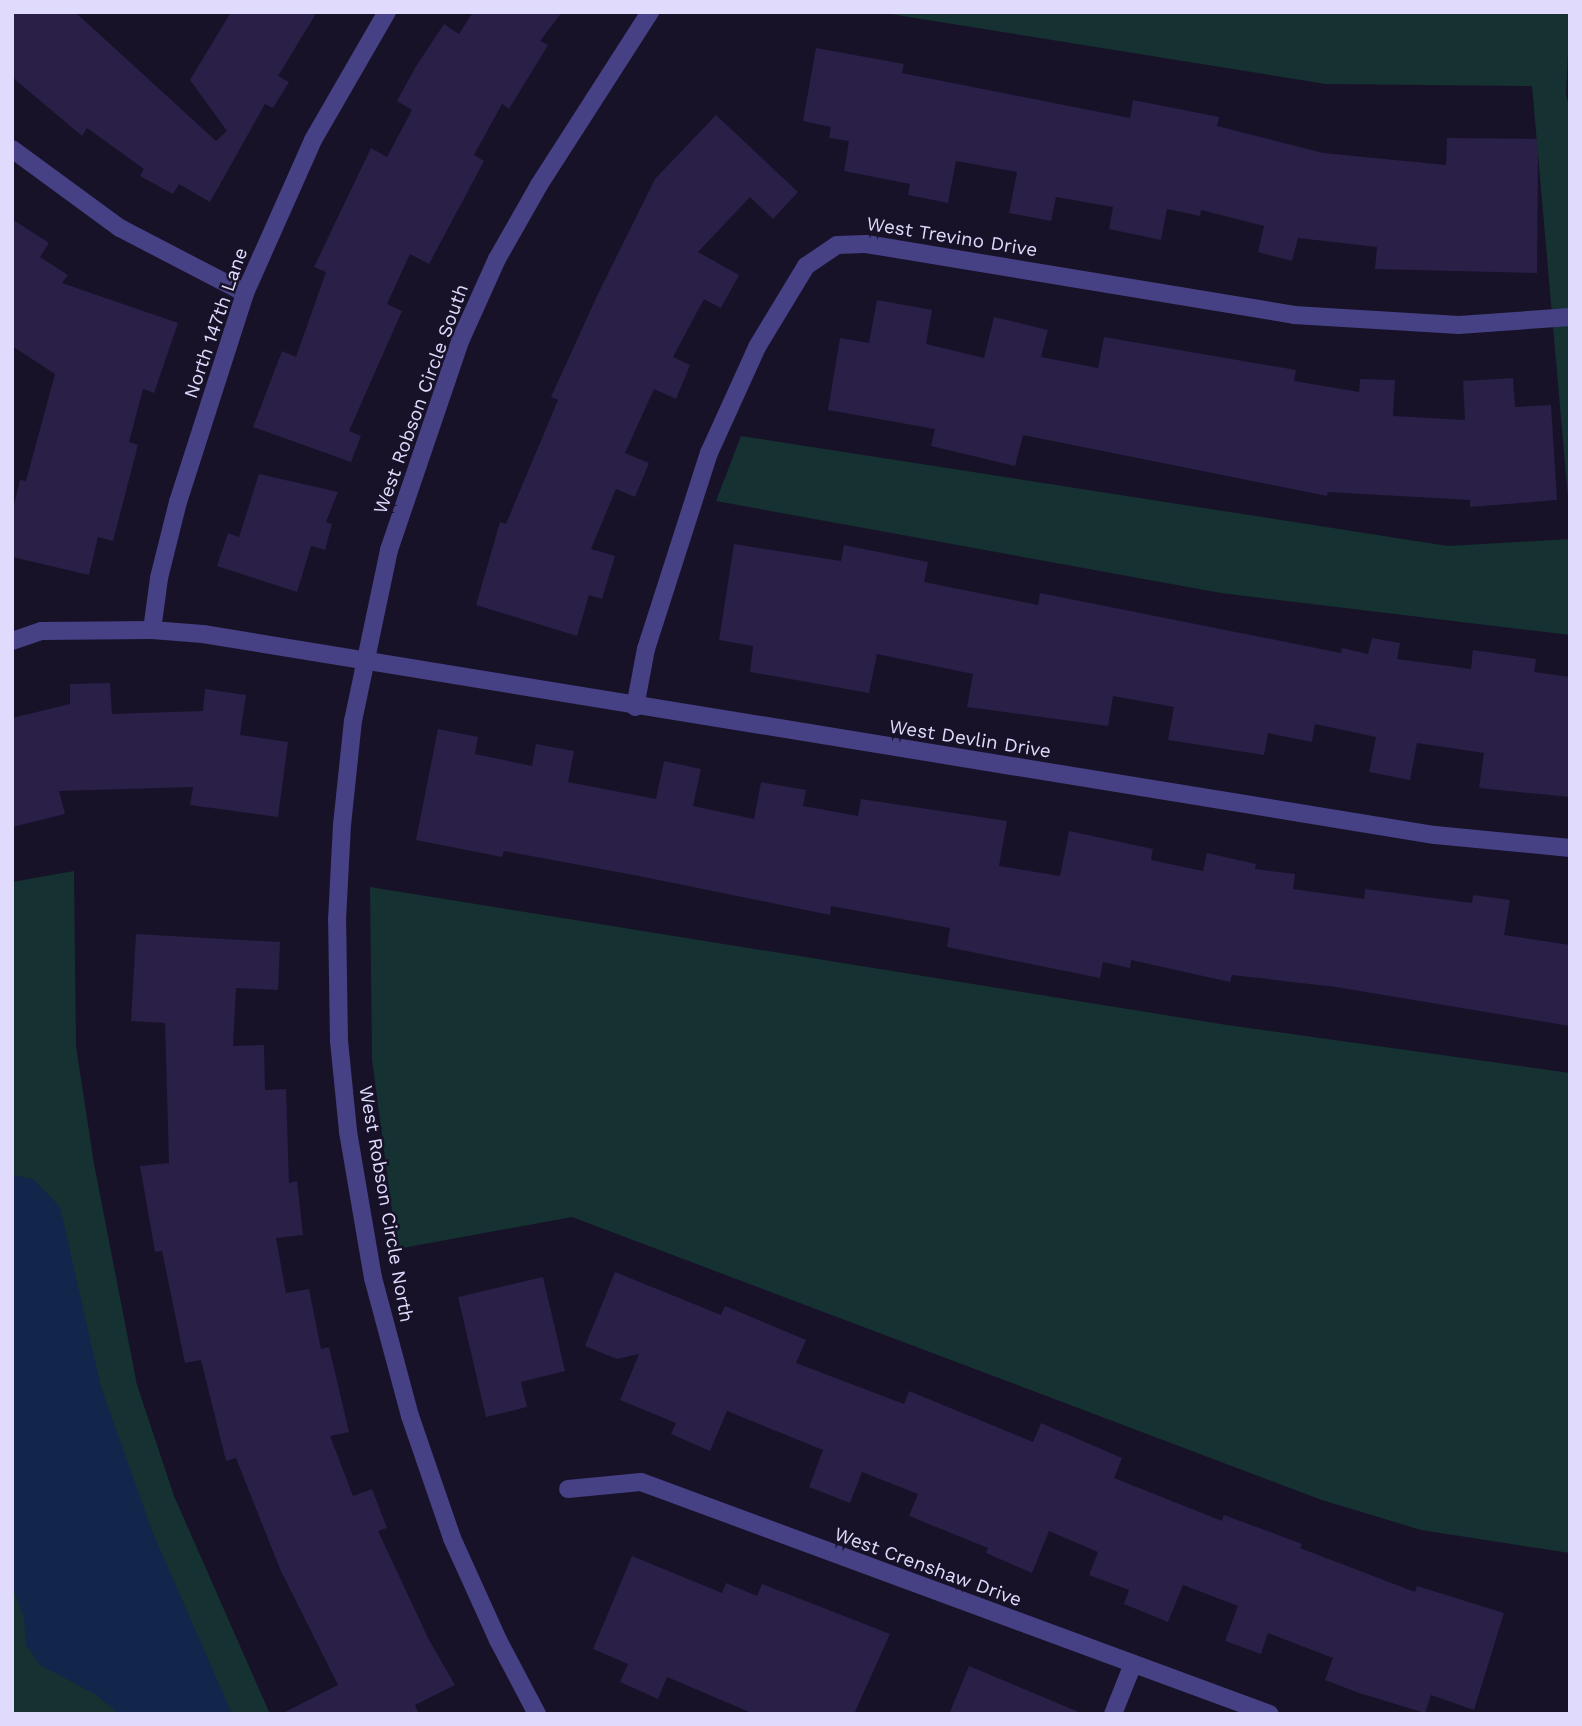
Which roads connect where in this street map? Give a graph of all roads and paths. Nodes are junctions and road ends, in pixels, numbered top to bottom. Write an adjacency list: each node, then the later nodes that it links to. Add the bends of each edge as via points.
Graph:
1 (387, 12): 4 (street, North 147th Lane, via 313,140)
2 (650, 12): 6 (street, West Robson Circle South, via 538,185 497,259 461,339)
3 (12, 149): 4 (street, via 99,215)
4 (245, 293): 7 (street, North 147th Lane, via 178,502)
5 (1570, 317): 10 (street, West Trevino Drive, via 1459,326 1294,315 866,244 837,245 814,258 799,278 757,347 709,453 646,649)
6 (388, 550): 9 (street, West Robson Circle North)
7 (152, 629): 8 (street, via 41,631); 9 (street)
8 (12, 641)
9 (364, 662): 10 (street, West Devlin Drive); 14 (street, West Robson Circle North, via 346,785 337,920 348,1131 373,1278 430,1481 476,1593)
10 (635, 707): 11 (street, West Devlin Drive, via 1435,835)
11 (1570, 848)
12 (568, 1489): 13 (street, West Crenshaw Drive, via 641,1482)
13 (1133, 1664): 15 (street); 16 (street, West Crenshaw Drive)
14 (537, 1714)
15 (1113, 1714)
16 (1270, 1714)

